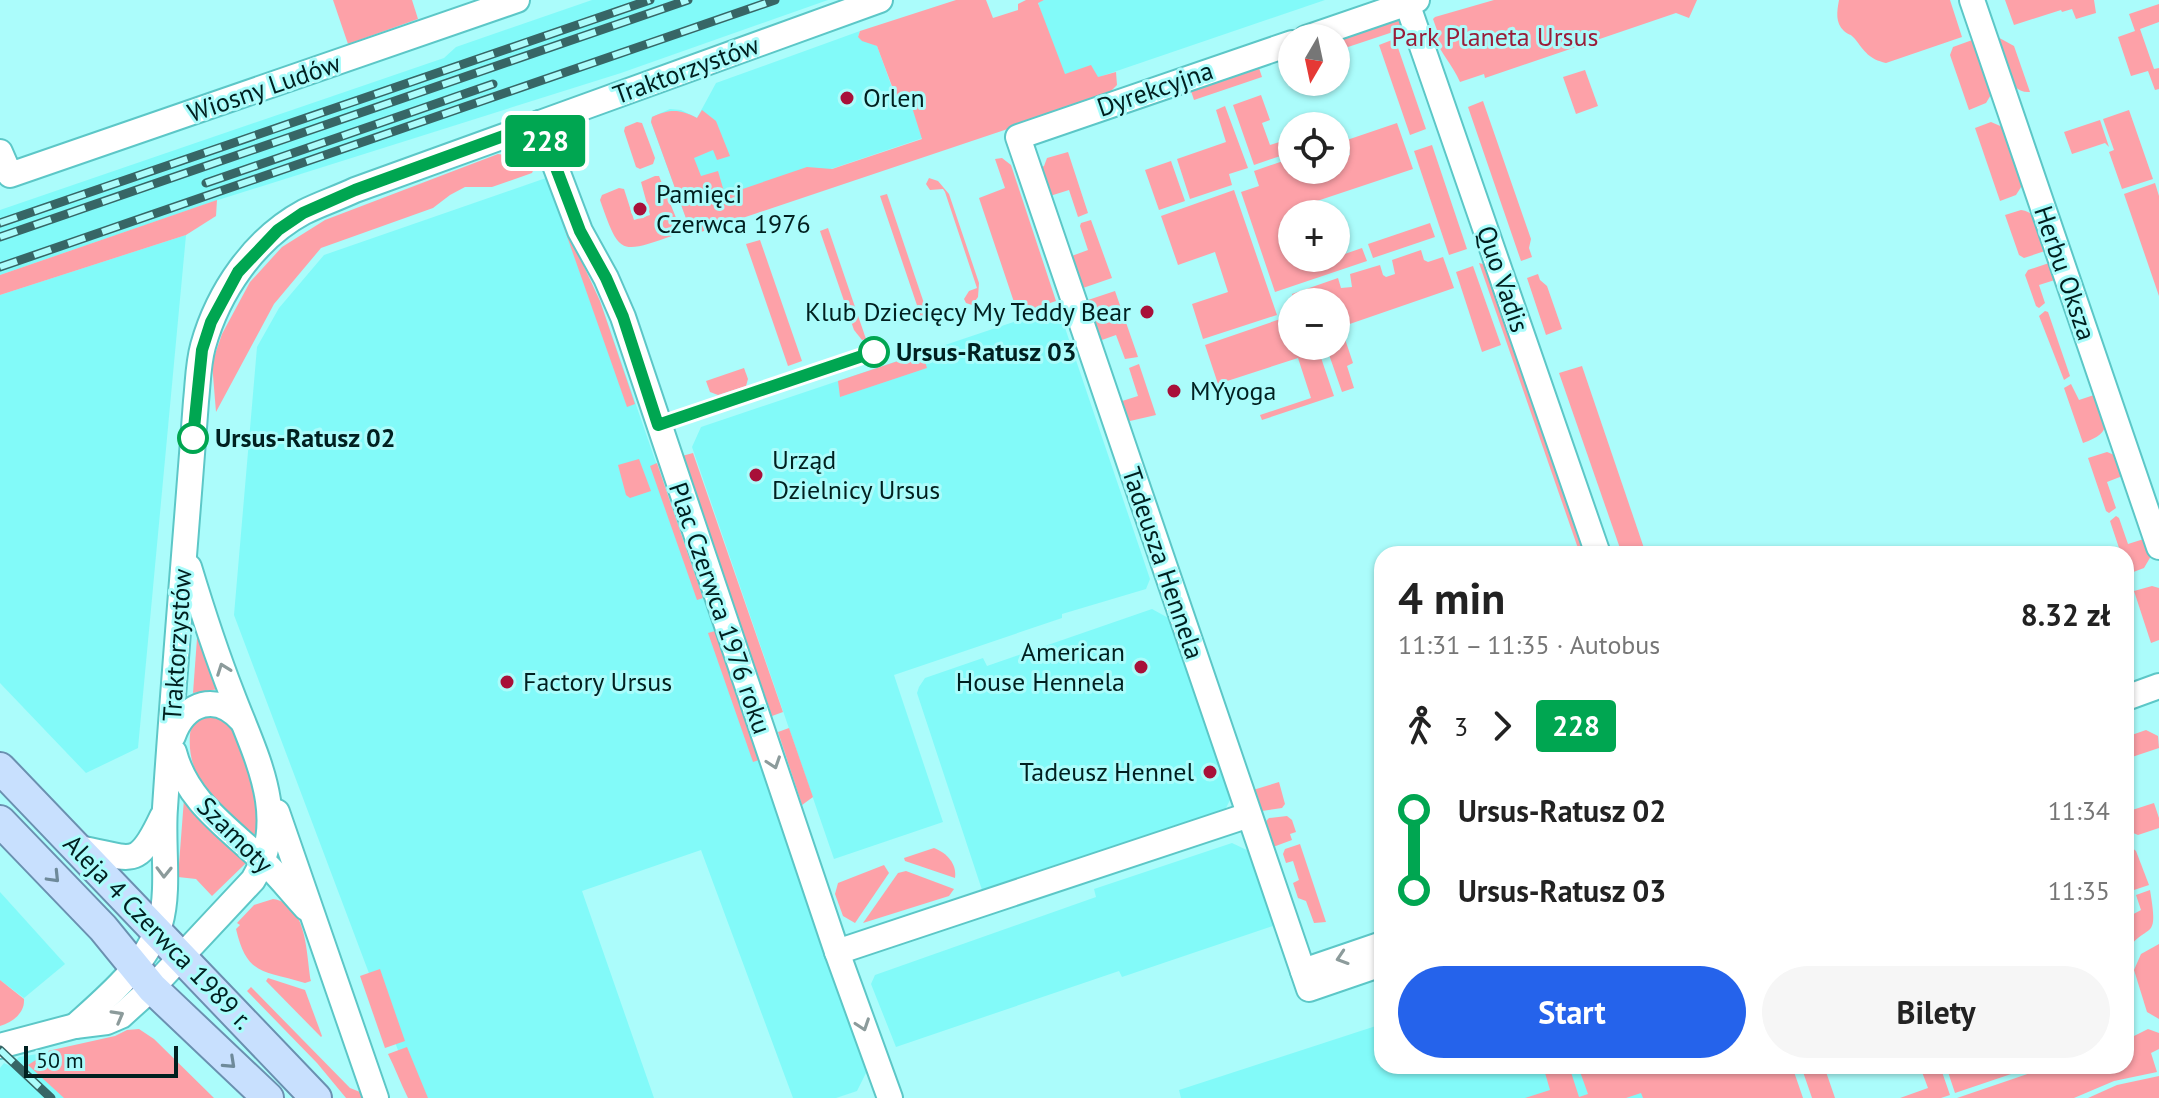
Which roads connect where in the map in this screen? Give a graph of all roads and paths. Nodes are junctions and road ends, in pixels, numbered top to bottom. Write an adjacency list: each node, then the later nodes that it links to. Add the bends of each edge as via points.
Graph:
1 (517, 0): 9 (street, Wiosny Ludów, via 10,175)
2 (880, 0): 7 (street, Traktorzystów)
3 (1972, 0): 12 (street, Herbu Oksza)
4 (1412, 2): 5 (street); 10 (street, Quo Vadis)
5 (1347, 24)
6 (1278, 48): 8 (street, Dyrekcyjna)
7 (539, 123): 11 (street, Traktorzystów, via 303,213 247,261 223,296 202,350); 29 (street, Plac Czerwca 1976 roku, one-way to 29, via 580,231 623,317)
8 (1018, 137): 20 (street, Tadeusza Hennela)
9 (0, 152)
10 (1595, 546)
11 (184, 547): 15 (street, Traktorzystów, one-way to 11, via 202,612); 16 (street, Traktorzystów)
12 (2159, 547)
13 (2159, 686): 14 (street)
14 (2134, 695)
15 (245, 725): 16 (street, Traktorzystów, via 234,712 201,705 186,712); 18 (street, Traktorzystów)
16 (171, 742): 19 (street, Traktorzystów); 23 (street, Szamoty, via 187,786)
17 (0, 768): 22 (main road, Aleja 4 Czerwca 1989 r.)
18 (264, 776): 23 (street, Traktorzystów, via 270,843); 26 (street, Szamoty)
19 (165, 811): 22 (street, via 146,848 136,855 126,858); 27 (street, Traktorzystów, one-way to 27, via 164,882)
20 (1249, 815): 29 (street); 33 (street, Tadeusza Hennela)
21 (0, 821): 32 (main road, Aleja 4 Czerwca 1989 r., one-way to 32, via 103,928)
22 (79, 848): 27 (main road, Aleja 4 Czerwca 1989 r.)
23 (264, 862): 24 (street, Szamoty); 25 (street, Traktorzystów)
24 (290, 890): 25 (street, via 268,885); 26 (street, Szamoty)
25 (242, 891): 30 (street, Traktorzystów)
26 (314, 918): 37 (street, Szamoty)
27 (156, 931): 30 (main road, Aleja 4 Czerwca 1989 r.); 32 (street, Traktorzystów)
28 (1374, 948): 33 (street, one-way to 33)
29 (837, 952): 38 (street, Plac Czerwca 1976 roku, one-way to 38)
30 (180, 956): 32 (street, Traktorzystów); 36 (main road, Aleja 4 Czerwca 1989 r.)
31 (1374, 966): 33 (street)
32 (143, 978): 34 (street, Traktorzystów, via 75,1026); 35 (main road, Aleja 4 Czerwca 1989 r., one-way to 35)
33 (1306, 980)
34 (10, 1044)
35 (268, 1098)
36 (316, 1098)
37 (376, 1098)
38 (890, 1098)

